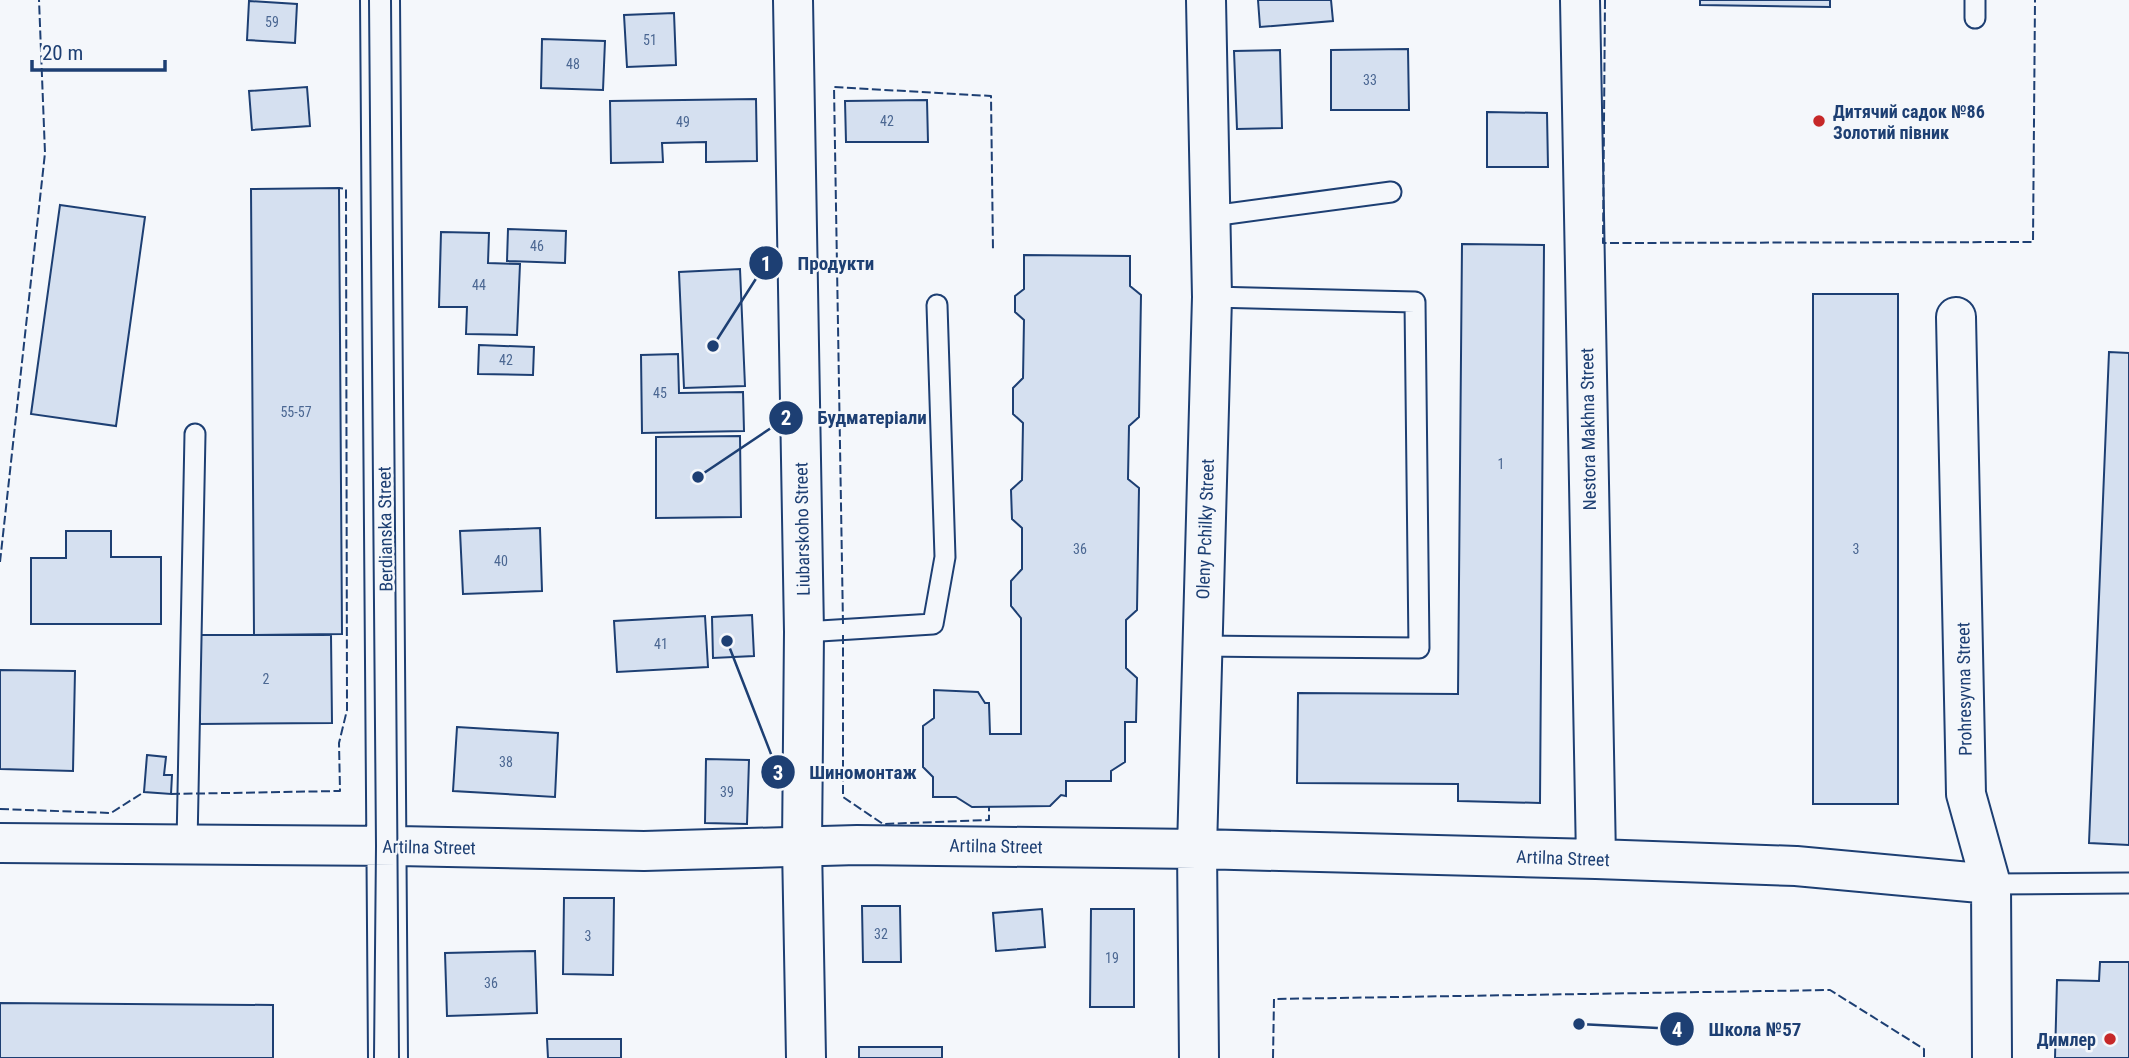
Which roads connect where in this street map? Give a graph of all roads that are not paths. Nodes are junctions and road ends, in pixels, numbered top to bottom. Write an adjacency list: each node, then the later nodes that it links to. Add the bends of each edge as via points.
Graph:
1 (380, 0): 15 (street, Berdianska Street)
2 (793, 0): 11 (street, Liubarskoho Street)
3 (1206, 0): 6 (street, Oleny Pchilky Street)
4 (1580, 0): 18 (street, Nestora Makhna Street)
5 (1391, 192): 6 (lane)
6 (1212, 216): 7 (street, Oleny Pchilky Street)
7 (1212, 297): 12 (street, Oleny Pchilky Street); 12 (lane, via 1415,302 1419,648)
8 (937, 305): 11 (lane, via 945,557 933,624)
9 (1956, 317): 20 (street, Prohresyvna Street, via 1966,794)
10 (195, 434): 14 (lane)
11 (804, 632): 16 (street, Liubarskoho Street)
12 (1202, 646): 17 (street, Oleny Pchilky Street)
13 (0, 843): 14 (street, Artilna Street)
14 (187, 844): 15 (street, Artilna Street)
15 (387, 846): 16 (street, Artilna Street, via 644,851); 21 (street, Berdianska Street)
16 (802, 846): 17 (street, Artilna Street); 22 (street, Liubarskoho Street)
17 (1197, 849): 18 (street, Artilna Street); 23 (street, Oleny Pchilky Street)
18 (1597, 859): 20 (street, Artilna Street, via 1796,866)
19 (2129, 883): 20 (lane)
20 (1991, 884): 24 (street, Prohresyvna Street)
21 (388, 1058)
22 (806, 1058)
23 (1199, 1058)
24 (1992, 1058)

